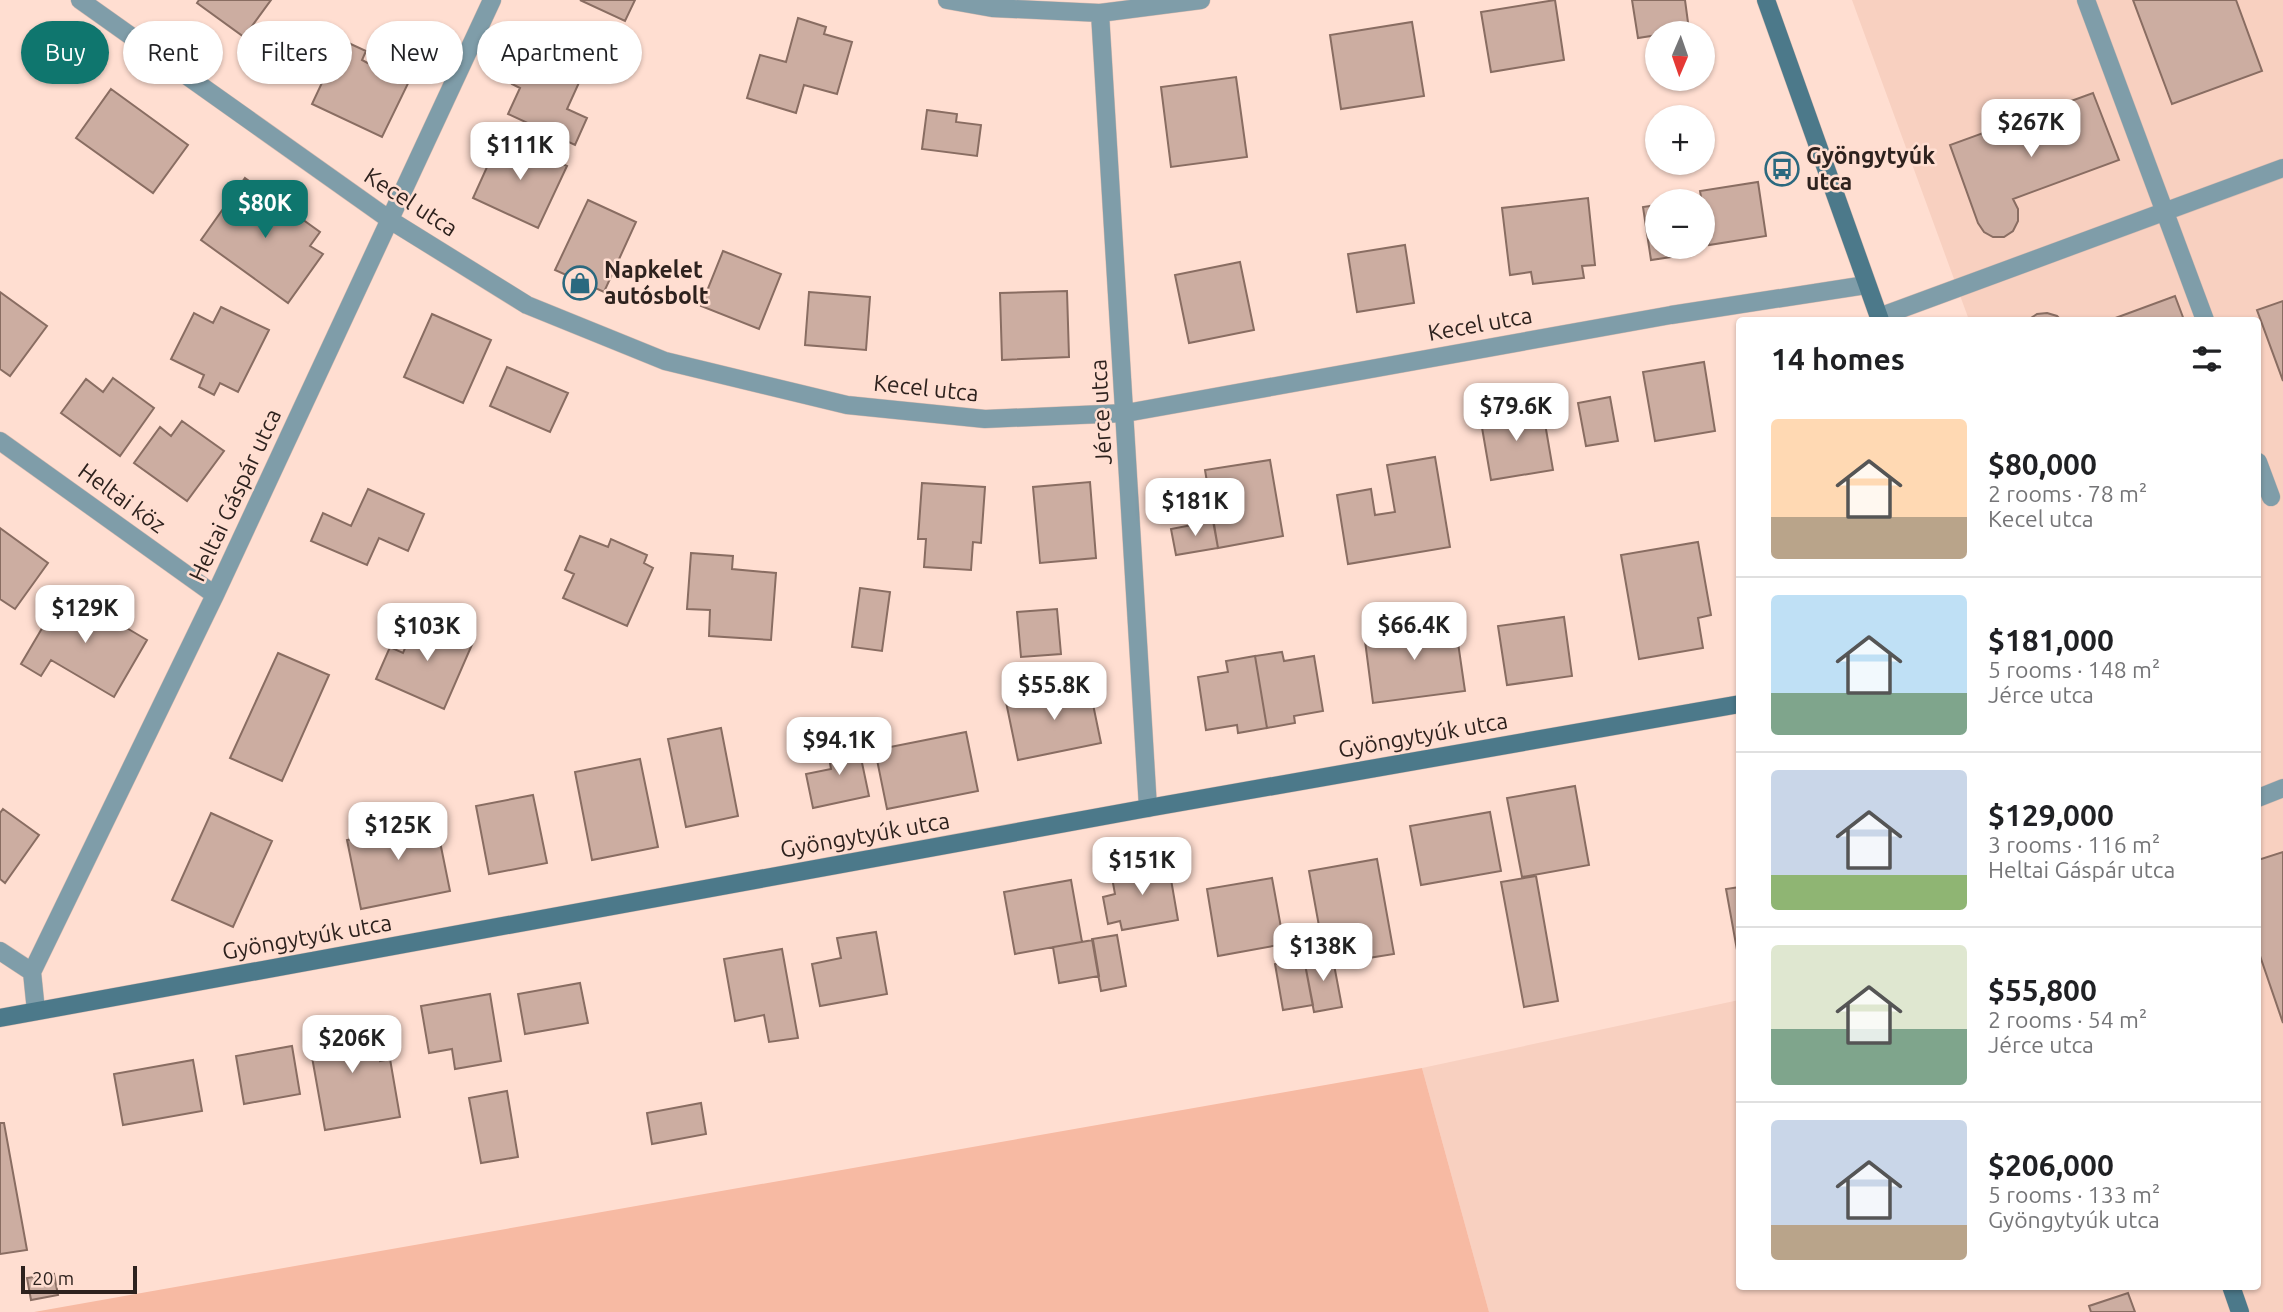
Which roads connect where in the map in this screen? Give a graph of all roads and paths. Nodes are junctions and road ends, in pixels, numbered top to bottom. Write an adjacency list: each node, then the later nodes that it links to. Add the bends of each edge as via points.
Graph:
1 (80, 0): 10 (street, Kecel utca)
2 (492, 0): 10 (street, Heltai Gáspár utca)
3 (947, 0): 7 (street, via 992,8)
4 (1201, 0): 7 (street)
5 (1766, 0): 11 (street)
6 (2086, 0): 9 (street)
7 (1100, 13): 15 (street, Jérce utca)
8 (2283, 168): 9 (street)
9 (2164, 212): 13 (street); 14 (street)
10 (390, 220): 15 (street, Kecel utca, via 527,304 665,361 847,405 985,419); 19 (street, Heltai Gáspár utca)
11 (1866, 285): 12 (street); 15 (street, Kecel utca)
12 (1878, 317)
13 (1884, 317)
14 (2204, 317)
15 (1126, 412): 23 (street, Jérce utca)
16 (0, 441): 19 (street, Heltai köz)
17 (2261, 470): 18 (street)
18 (2271, 497)
19 (215, 595): 25 (street, Heltai Gáspár utca)
20 (1736, 705): 23 (street, Gyöngytyúk utca)
21 (2283, 789): 22 (street)
22 (2261, 797)
23 (1149, 808): 26 (street, Gyöngytyúk utca)
24 (0, 951): 25 (street)
25 (32, 972): 26 (street)
26 (36, 1011): 27 (street, Gyöngytyúk utca)
27 (0, 1018)
28 (2232, 1290): 29 (street)
29 (2240, 1312)

